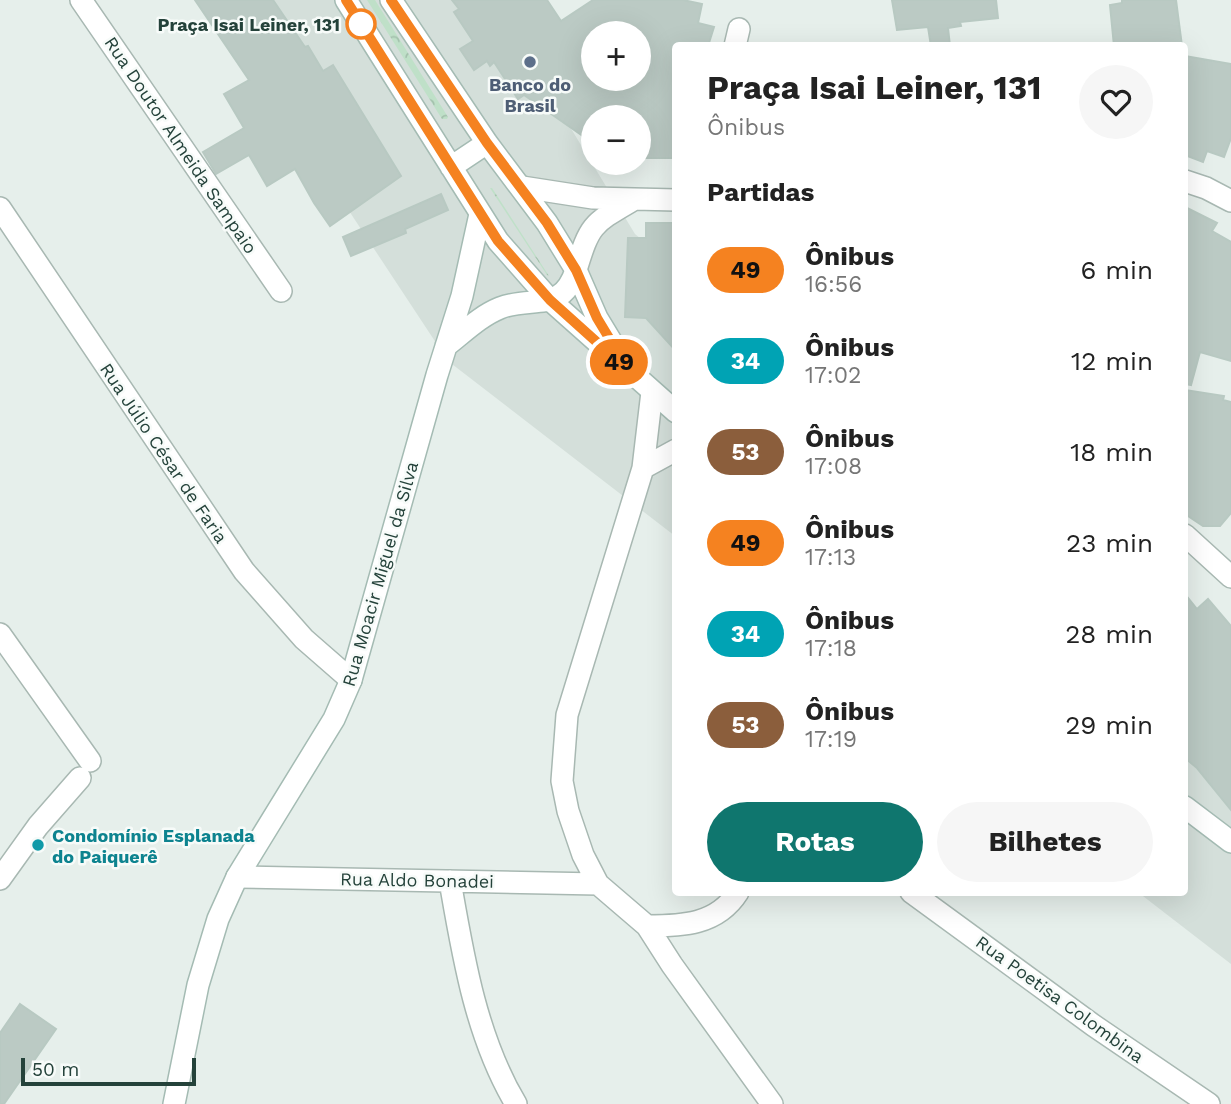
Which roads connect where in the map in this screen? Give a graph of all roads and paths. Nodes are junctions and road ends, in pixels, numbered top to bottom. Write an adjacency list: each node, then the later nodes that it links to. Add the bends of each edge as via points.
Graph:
1 (81, 0): 14 (street, Rua Doutor Almeida Sampaio)
2 (346, 0): 5 (street)
3 (391, 0): 4 (street)
4 (487, 143): 5 (street); 7 (street)
5 (451, 167): 12 (street)
6 (1188, 182): 10 (street)
7 (522, 187): 8 (street, via 568,196); 13 (street)
8 (633, 200): 9 (street); 13 (street, via 590,231)
9 (672, 200)
10 (1231, 201)
11 (0, 208): 25 (street, Rua Júlio César de Faria, via 244,572 304,639)
12 (480, 214): 15 (street); 16 (street, Rua Moacir Miguel da Silva)
13 (576, 270): 15 (street, via 567,290); 17 (street, via 597,318)
14 (281, 291)
15 (550, 300): 16 (street, via 499,308); 17 (street)
16 (446, 346): 25 (street, Rua Moacir Miguel da Silva)
17 (629, 371): 18 (street)
18 (652, 392): 19 (street); 21 (street)
19 (672, 409)
20 (672, 452): 21 (street)
21 (643, 468): 31 (street, via 567,715 562,782 583,855)
22 (1188, 538): 23 (street)
23 (1231, 578)
24 (0, 635): 29 (street, via 85,769)
25 (351, 680): 28 (street, Rua Moacir Miguel da Silva, via 334,719)
26 (1188, 809): 27 (street)
27 (1231, 842)
28 (237, 877): 30 (street, Rua Aldo Bonadei); 35 (street, Rua Moacir Miguel da Silva, via 218,919 198,985)
29 (0, 879)
30 (450, 881): 31 (street, Rua Aldo Bonadei); 37 (street, via 465,964 484,1030)
31 (598, 884): 34 (street)
32 (734, 896): 34 (street, via 723,909 687,926)
33 (916, 896): 39 (street, Rua Poetisa Colombina)
34 (647, 926): 38 (street)
35 (176, 1095): 36 (street)
36 (191, 1104)
37 (516, 1104)
38 (772, 1104)
39 (1209, 1104)

